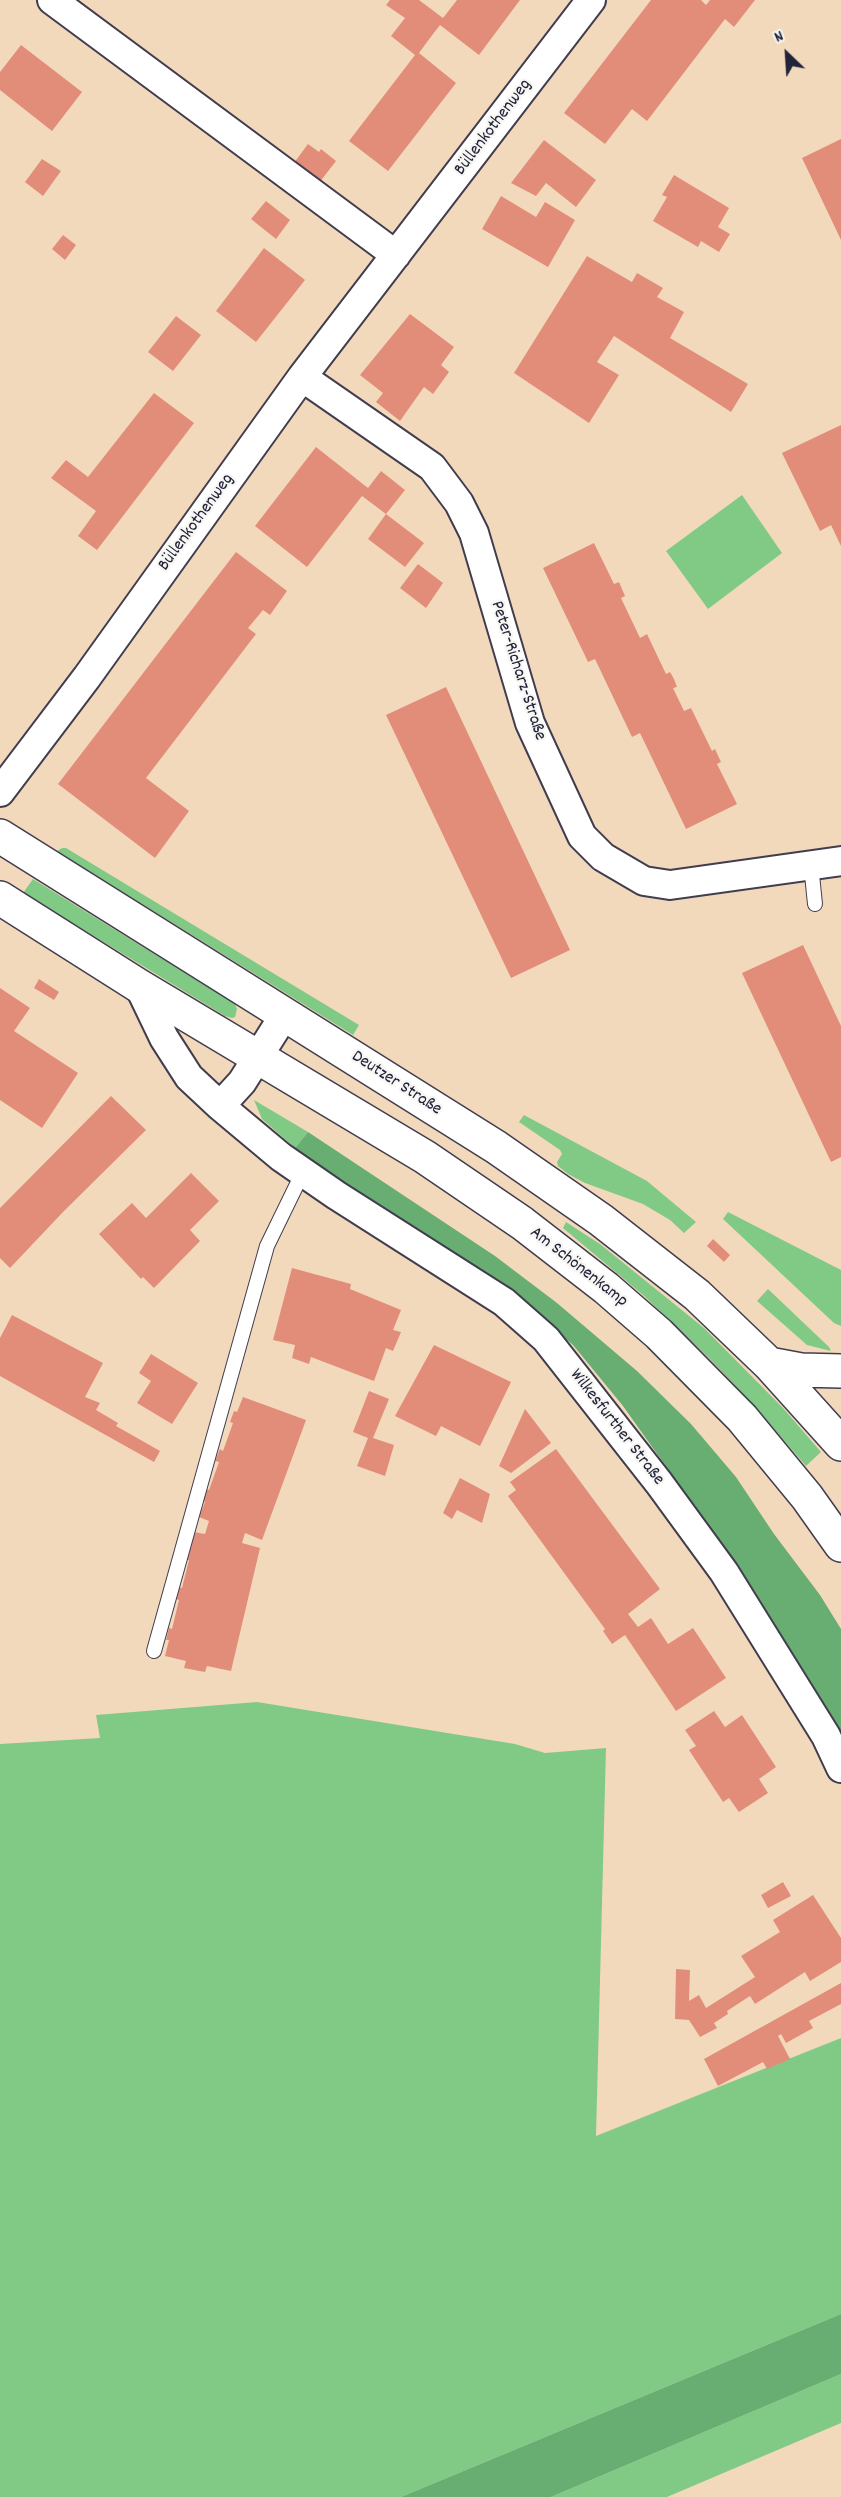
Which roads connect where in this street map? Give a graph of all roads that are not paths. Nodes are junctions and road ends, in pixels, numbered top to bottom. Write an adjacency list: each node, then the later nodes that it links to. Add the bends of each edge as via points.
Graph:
1 (52, 0): 3 (street)
2 (591, 0): 3 (street, Büllenkothenweg)
3 (396, 255): 4 (street, Büllenkothenweg)
4 (302, 377): 5 (street, Büllenkothenweg); 8 (street, Peter-Richarz-Straße, via 432,467 459,502 474,533 530,723 582,836 603,857 644,881 670,885)
5 (0, 792)
6 (0, 836): 12 (main road, Deutzer Straße)
7 (841, 861): 8 (street, Peter-Richarz-Straße)
8 (811, 865): 10 (lane)
9 (0, 898): 11 (main road)
10 (815, 904)
11 (139, 986): 13 (main road); 14 (street, Wilkesfurther Straße, via 164,1038 189,1077)
12 (285, 1014): 13 (street); 16 (main road, Deutzer Straße, via 496,1147 610,1227 697,1295)
13 (258, 1056): 14 (street); 19 (main road, Am Schönenkamp, via 434,1163 606,1287 742,1418)
14 (220, 1106): 15 (street, Wilkesfurther Straße)
15 (303, 1172): 20 (lane, via 267,1246); 21 (street, Wilkesfurther Straße, via 504,1302 546,1339 724,1572 826,1736)
16 (769, 1364): 17 (main road); 18 (main road)
17 (841, 1371)
18 (841, 1444)
19 (841, 1545)
20 (154, 1651)
21 (841, 1768)

